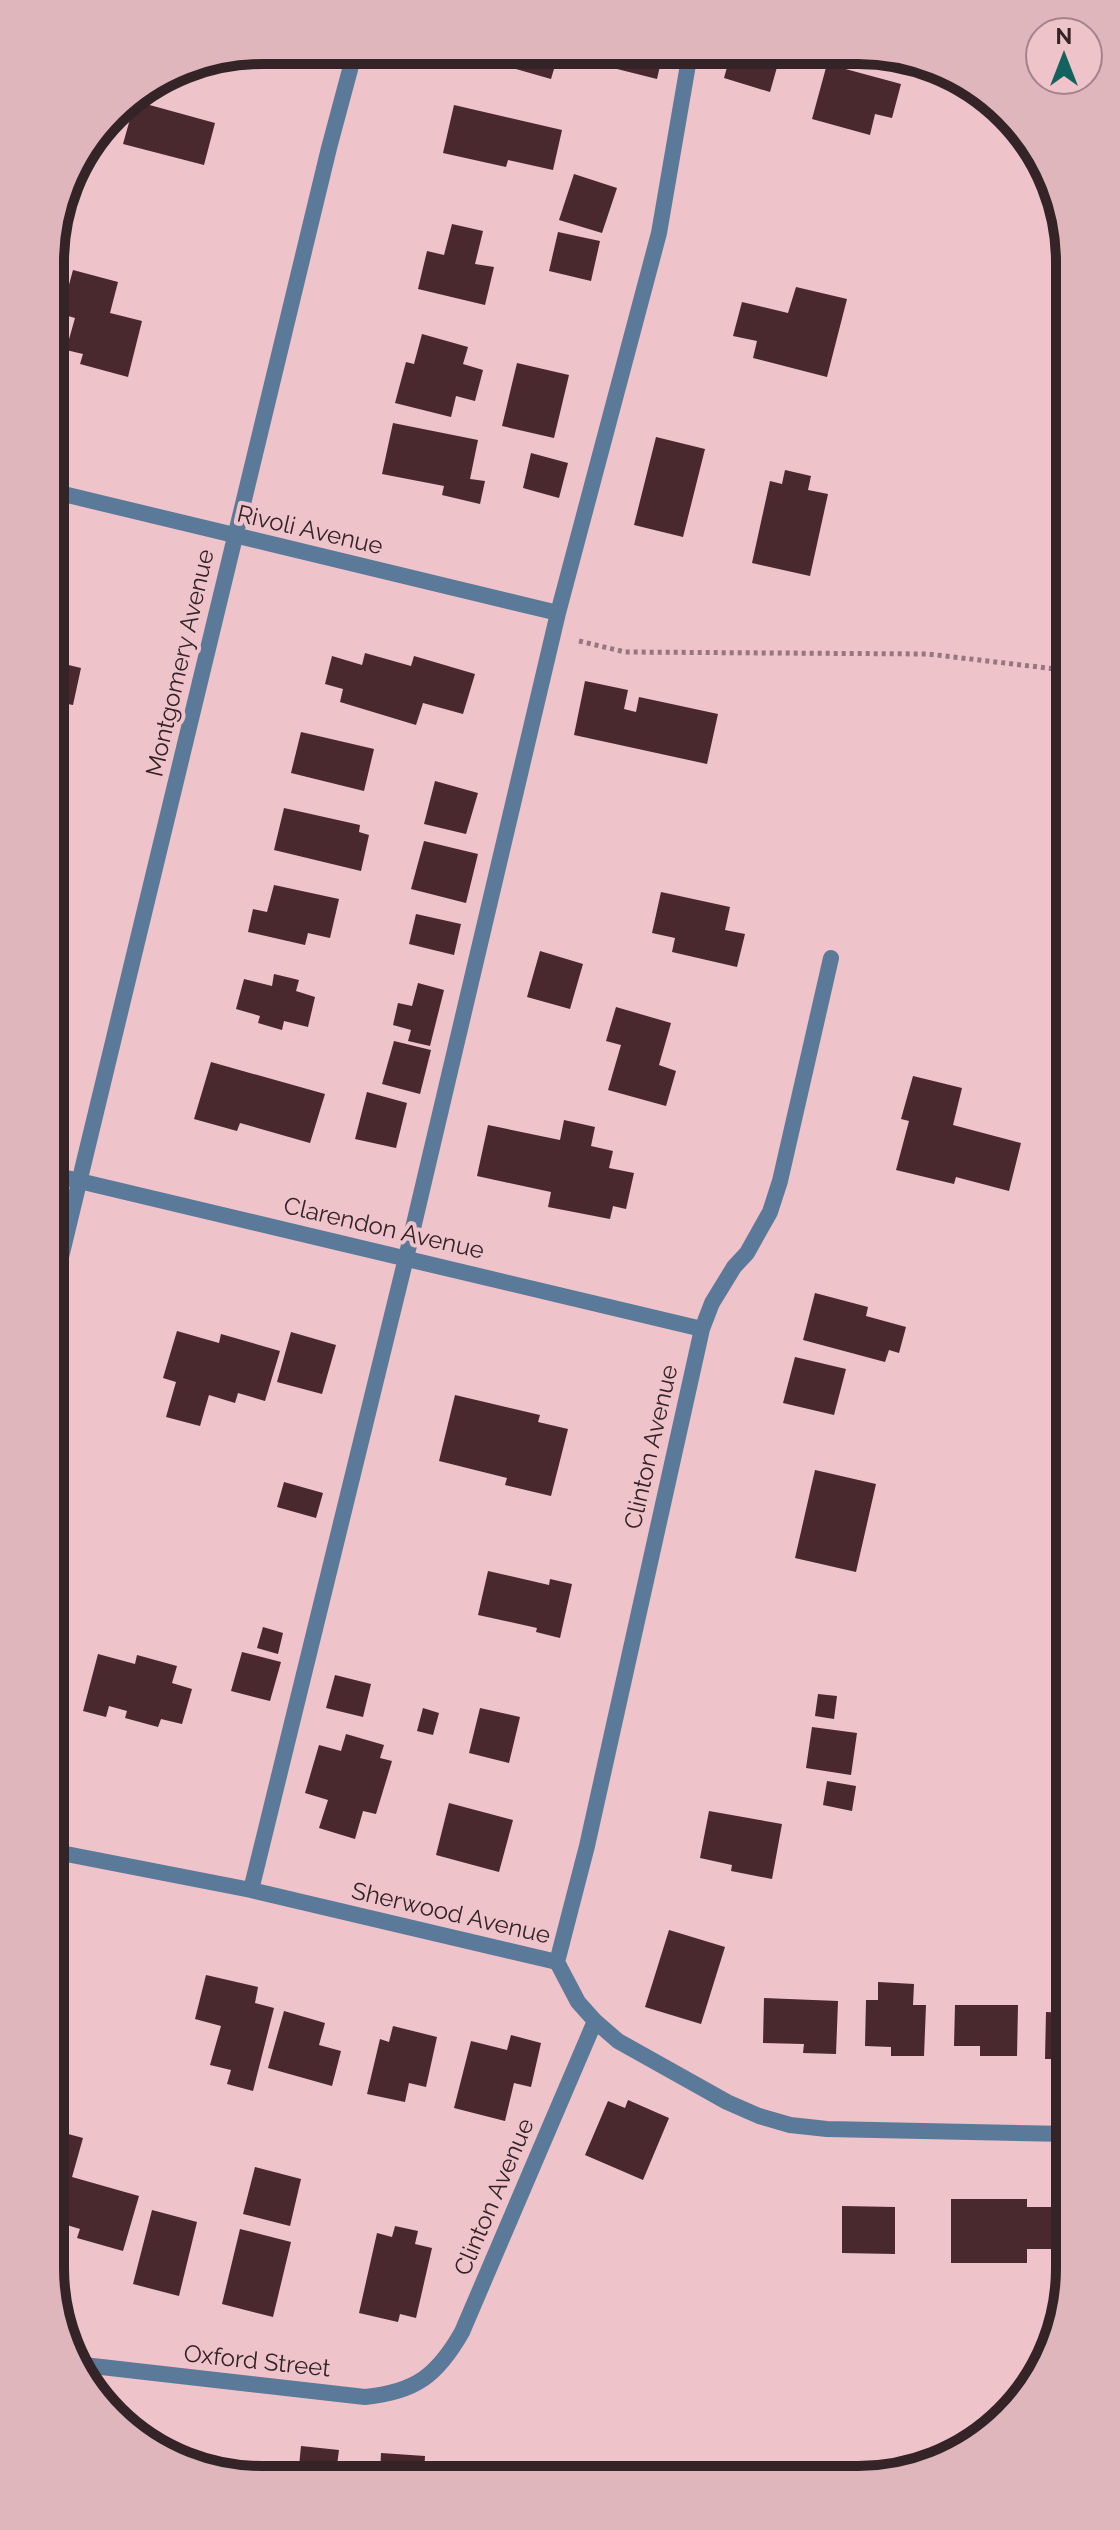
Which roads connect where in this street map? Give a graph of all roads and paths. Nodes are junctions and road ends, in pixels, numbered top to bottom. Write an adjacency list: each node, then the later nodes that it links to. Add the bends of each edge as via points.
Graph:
1 (352, 64): 4 (street, Montgomery Avenue)
2 (688, 64): 5 (street, via 659,233)
3 (64, 494): 4 (street, Rivoli Avenue)
4 (235, 537): 5 (street, Rivoli Avenue); 10 (street, Montgomery Avenue)
5 (558, 613): 6 (street)
6 (553, 635): 7 (path, via 625,652 928,654); 12 (street)
7 (1056, 669)
8 (831, 958): 13 (street, Clinton Avenue, via 770,1212 712,1303)
9 (64, 1177): 10 (street, Clarendon Avenue)
10 (81, 1180): 11 (street, Montgomery Avenue); 12 (street, Clarendon Avenue)
11 (64, 1247)
12 (406, 1258): 13 (street, Clarendon Avenue); 15 (street)
13 (702, 1329): 16 (street, Clinton Avenue)
14 (64, 1854): 15 (street, Sherwood Avenue)
15 (251, 1890): 16 (street, Sherwood Avenue)
16 (557, 1962): 17 (street, Sherwood Avenue, via 578,2002)
17 (595, 2021): 18 (street, Sherwood Avenue, via 618,2041 727,2102 790,2125); 20 (street, Clinton Avenue, via 462,2332 450,2354)
18 (1056, 2134)
19 (90, 2366): 20 (street, Oxford Street, via 365,2397)
20 (422, 2382)

